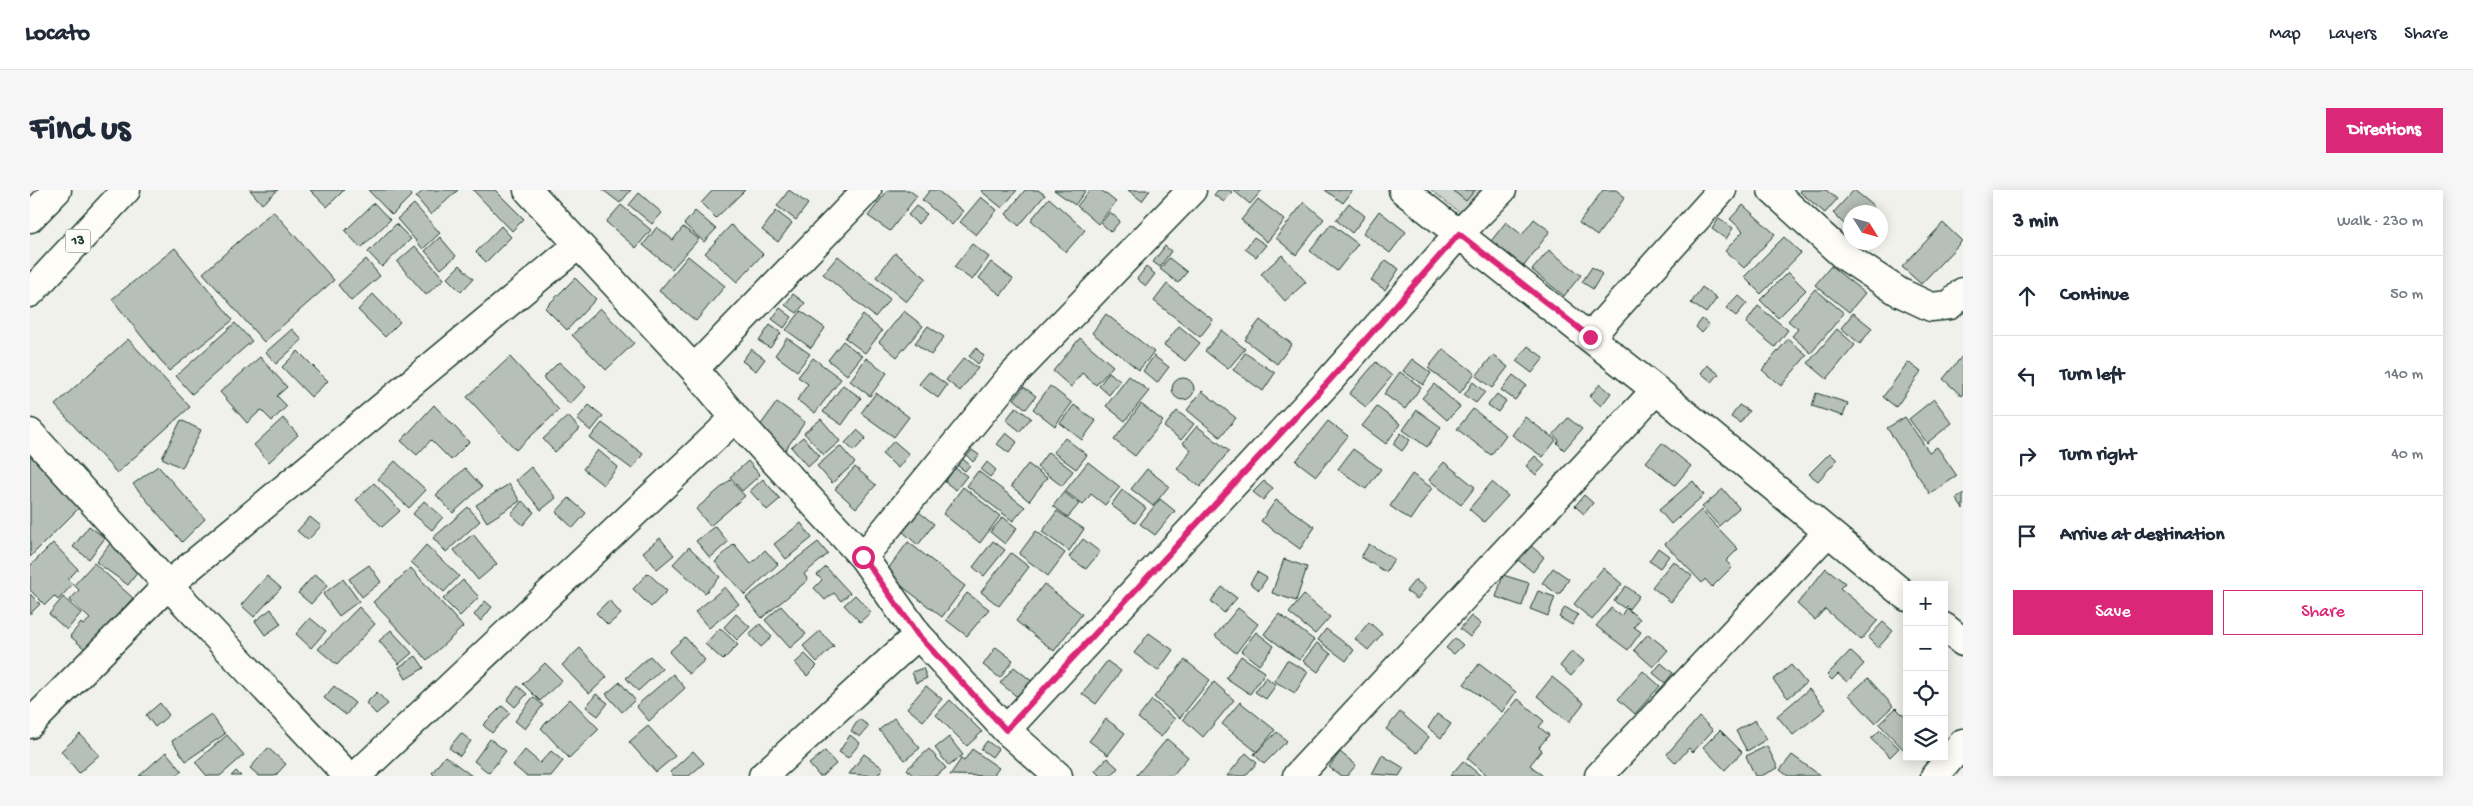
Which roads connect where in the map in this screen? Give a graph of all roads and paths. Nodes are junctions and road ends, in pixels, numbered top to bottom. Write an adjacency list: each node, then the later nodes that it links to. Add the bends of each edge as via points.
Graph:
1 (57, 190): 11 (street)
2 (126, 190): 14 (street, 13)
3 (528, 190): 10 (street)
4 (867, 190): 17 (street)
5 (1192, 190): 22 (street, via 1009,379)
6 (1403, 190): 12 (street)
7 (1502, 190): 12 (street)
8 (1722, 190): 16 (street)
9 (1772, 190): 15 (street, via 1843,254 1899,292 1931,307 1950,305)
10 (552, 200): 13 (street)
11 (30, 218)
12 (1459, 234): 16 (street); 29 (street, via 1329,381)
13 (578, 245): 17 (street); 23 (street)
14 (32, 285)
15 (1963, 292)
16 (1590, 337): 18 (street)
17 (694, 369): 19 (street)
18 (1656, 390): 21 (street); 35 (street)
19 (735, 418): 22 (street); 32 (street)
20 (30, 433): 23 (street)
21 (1827, 533): 24 (street); 36 (street)
22 (863, 557): 26 (street)
23 (168, 585): 28 (street); 31 (street)
24 (1903, 594)
25 (1948, 630): 27 (street)
26 (918, 635): 29 (street); 33 (street)
27 (1963, 642)
28 (30, 724)
29 (1006, 730): 34 (street)
30 (1963, 743): 37 (street)
31 (348, 776)
32 (356, 776)
33 (763, 776)
34 (1058, 776)
35 (1297, 776)
36 (1599, 776)
37 (1935, 776)

